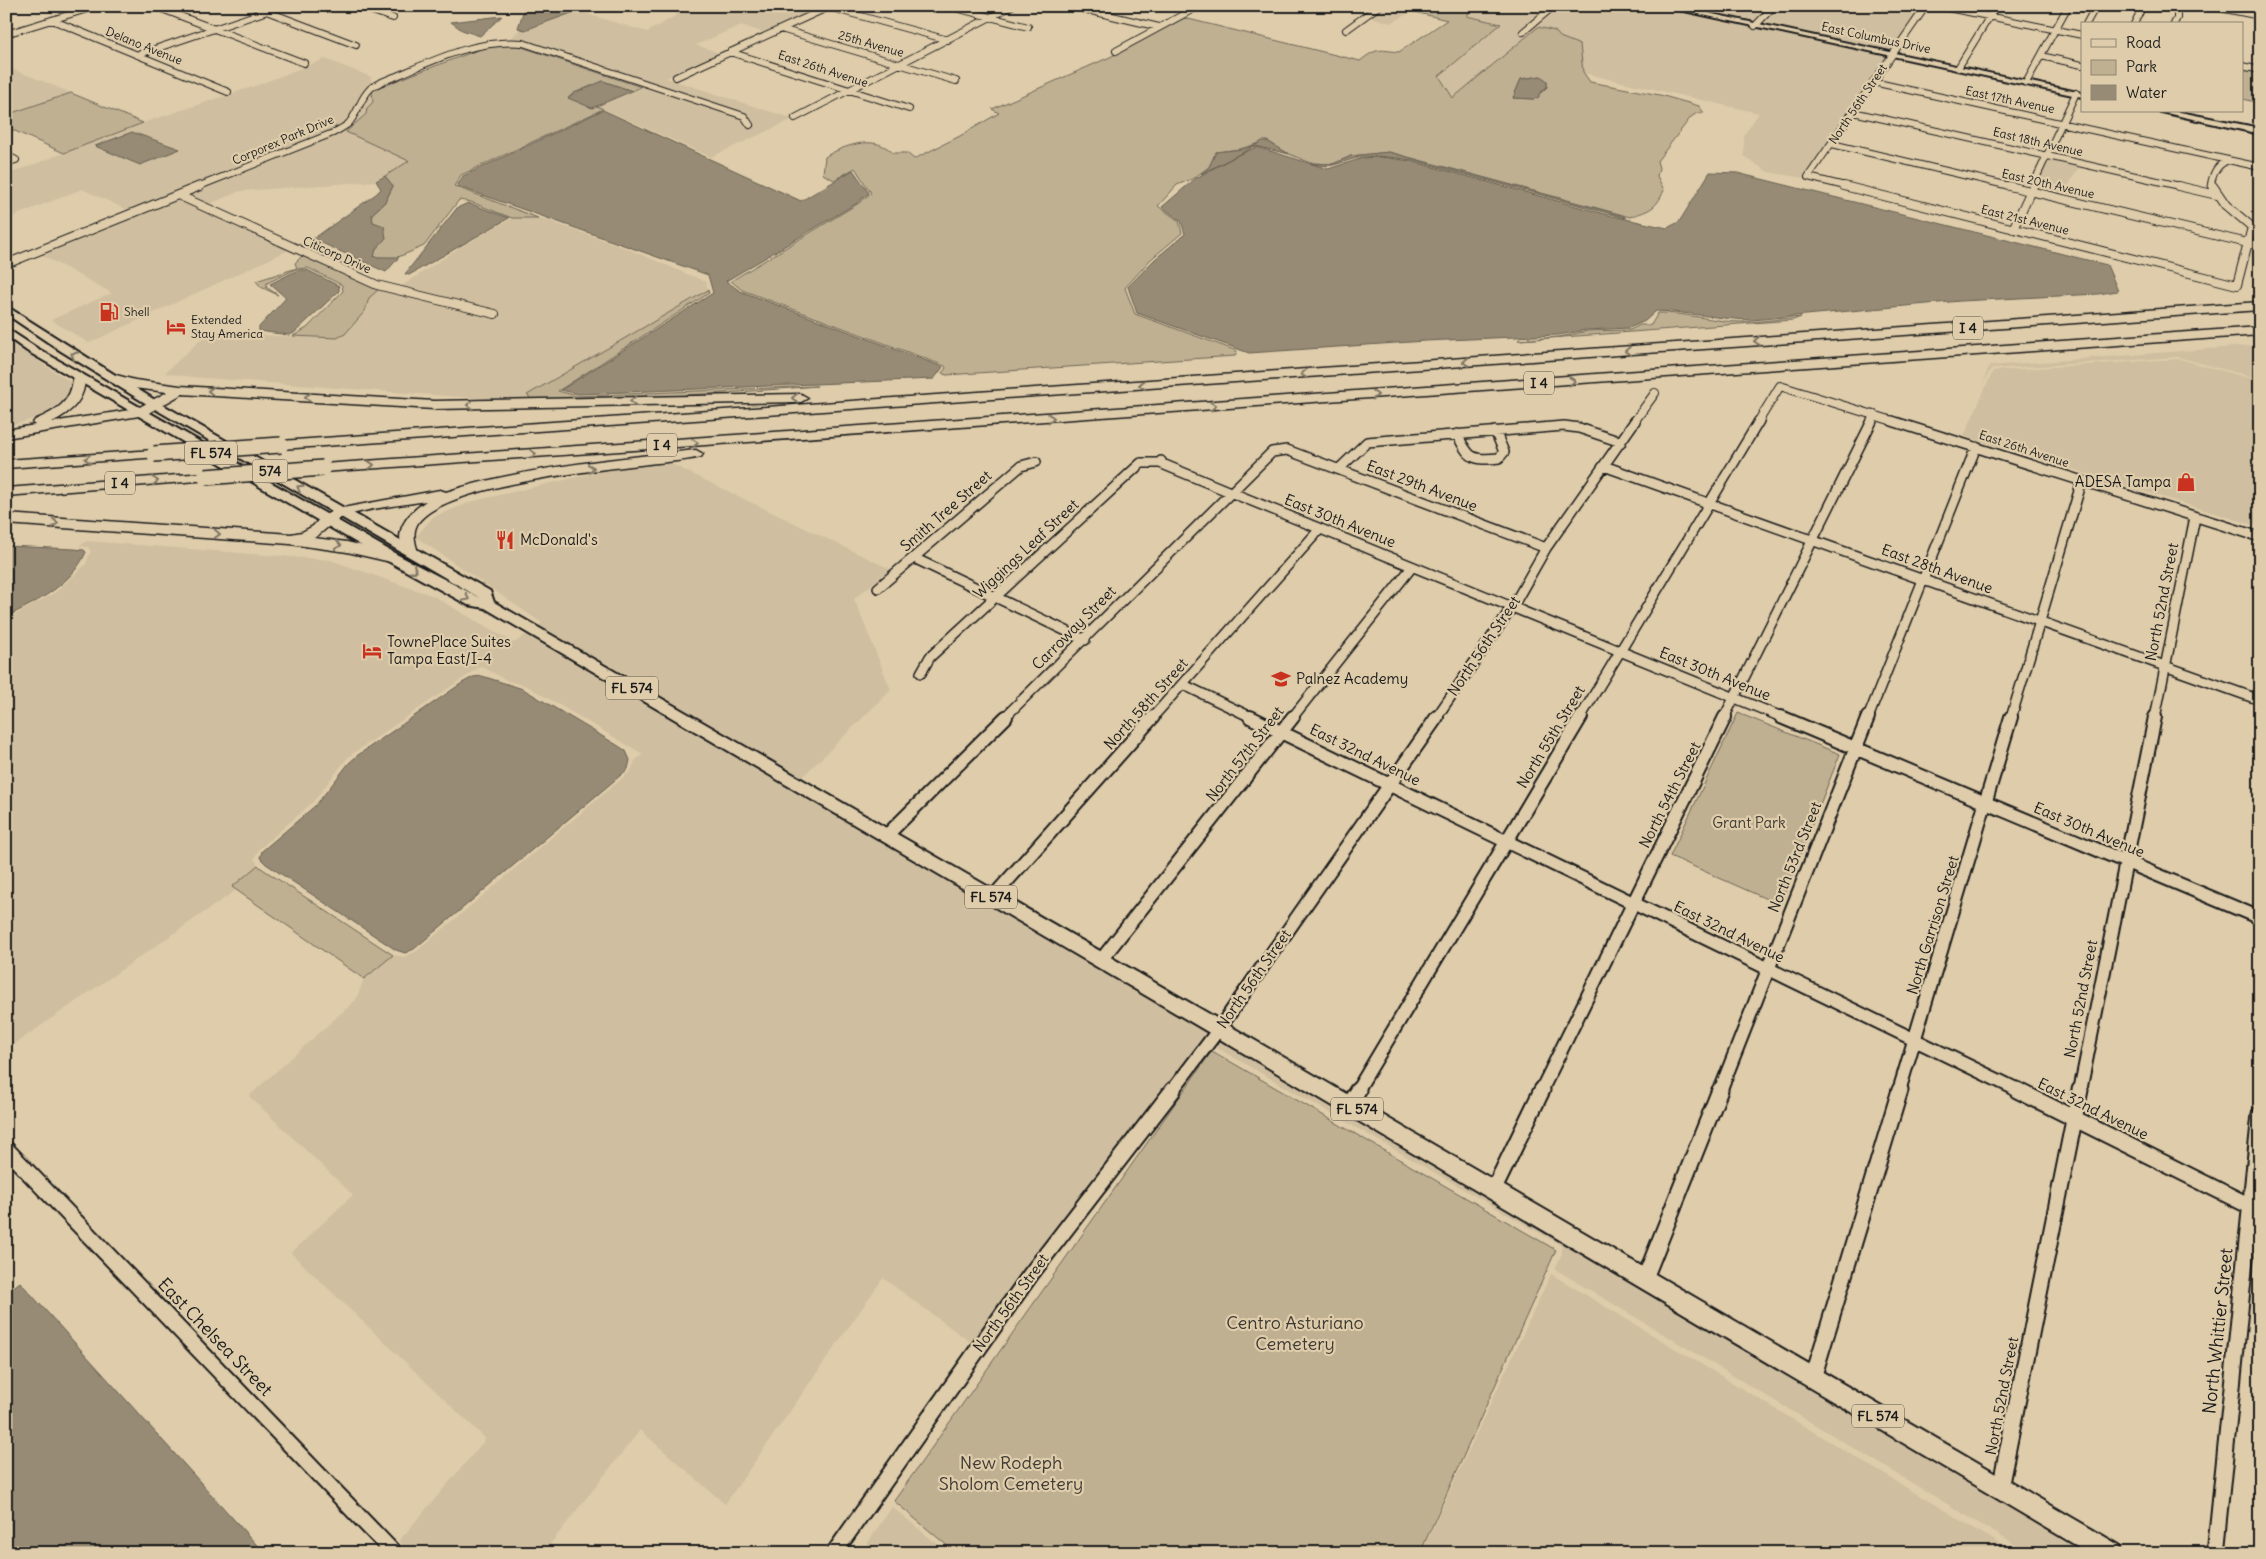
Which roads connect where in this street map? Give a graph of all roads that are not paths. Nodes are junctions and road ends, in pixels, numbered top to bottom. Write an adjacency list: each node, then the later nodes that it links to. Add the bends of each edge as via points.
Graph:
1 (97, 6): 29 (street)
2 (154, 6): 36 (street)
3 (253, 6): 23 (street)
4 (282, 6): 23 (street)
5 (358, 6): 28 (street)
6 (948, 6): 27 (street)
7 (1012, 6): 27 (street)
8 (1070, 6): 34 (street, via 1153,27)
9 (1379, 6): 39 (street)
10 (1554, 6): 40 (street)
11 (1664, 6): 35 (main road, East Columbus Drive)
12 (1774, 6): 35 (street)
13 (1926, 6): 47 (street, North 56th Street)
14 (1938, 6): 25 (street)
15 (1996, 6): 25 (street)
16 (2068, 6): 38 (street)
17 (2096, 6): 30 (street)
18 (2143, 6): 31 (street)
19 (2177, 6): 32 (street)
20 (2210, 6): 24 (street); 26 (street)
21 (829, 7): 37 (street); 43 (street)
22 (1196, 7): 34 (street)
23 (267, 11): 36 (street); 44 (street)
24 (2260, 12)
25 (1989, 16): 38 (street); 54 (street)
26 (2260, 16)
27 (991, 17): 33 (street); 43 (street)
28 (393, 18)
29 (52, 20): 41 (street); 48 (street, Delano Avenue)
30 (2087, 22)
31 (2135, 22)
32 (2175, 22)
33 (1028, 26)
34 (1161, 26): 45 (street)
35 (1756, 26): 47 (main road, East Columbus Drive)
36 (214, 29): 48 (street); 50 (street)
37 (781, 29): 46 (street); 51 (street, 25th Avenue)
38 (2056, 29): 42 (street); 49 (street)
39 (1346, 30)
40 (1523, 32)
41 (6, 34)
42 (2081, 35)
43 (948, 40): 51 (street)
44 (356, 45)
45 (1116, 51)
46 (730, 52): 56 (street); 60 (street, East 26th Avenue)
47 (1892, 54): 54 (main road, East Columbus Drive); 58 (street, North 56th Street)
48 (137, 55): 61 (street, Delano Avenue)
49 (2041, 56): 52 (street); 59 (street)
50 (304, 63)
51 (901, 64): 57 (street, 25th Avenue); 60 (street)
52 (2081, 65)
53 (2244, 66): 55 (street)
54 (1958, 68): 59 (main road, East Columbus Drive)
55 (2260, 70)
56 (676, 77)
57 (956, 81)
58 (1873, 82): 64 (street, North 56th Street); 67 (street, East 17th Avenue)
59 (2026, 83): 62 (main road, East Columbus Drive)
60 (850, 90): 63 (street, East 26th Avenue); 66 (street)
61 (228, 92)
62 (2079, 94): 67 (street)
63 (908, 109)
64 (1853, 112): 70 (street, North 56th Street); 72 (street, East 18th Avenue)
65 (2166, 112): 69 (main road)
66 (795, 118)
67 (2062, 123): 72 (street); 73 (street, East 17th Avenue)
68 (750, 125): 78 (street, Corporex Park Drive, via 744,116 736,113 523,43 499,41 473,46 373,86 361,98 348,124 333,133)
69 (2260, 131)
70 (1832, 144): 76 (street, North 56th Street); 77 (street, East 20th Avenue)
71 (6, 155): 74 (street, via 16,160)
72 (2046, 156): 77 (street); 79 (street, East 18th Avenue)
73 (2228, 160): 75 (street, East 17th Avenue); 79 (street, via 2213,174 2211,184)
74 (6, 163)
75 (2260, 167)
76 (1808, 178): 82 (street, East 21st Avenue)
77 (2030, 191): 82 (street); 83 (street, East 20th Avenue)
78 (178, 195): 85 (street, Corporex Park Drive); 89 (street, Citicorp Drive, via 377,285)
79 (2217, 195): 81 (street)
80 (2260, 226): 81 (street)
81 (2252, 227): 83 (street)
82 (2013, 229): 83 (street, East 21st Avenue, via 2237,285)
83 (2247, 243): 84 (street, East 20th Avenue)
84 (2260, 246)
85 (6, 264)
86 (2260, 299): 92 (highway, via 1883,328)
87 (2260, 306): 92 (highway, I 4)
88 (6, 309): 96 (main road, 574, one-way to 88)
89 (495, 314)
90 (6, 331): 95 (main road, FL 574)
91 (2260, 331): 94 (highway, I 4)
92 (1784, 339): 100 (highway, I 4, one-way to 100)
93 (2260, 339): 94 (highway)
94 (2076, 343): 104 (highway, I 4, one-way to 94)
95 (79, 377): 102 (main road, FL 574); 106 (highway, via 78,393 71,406 37,424)
96 (116, 379): 98 (highway); 101 (main road, 574)
97 (1780, 386): 103 (street, East 26th Avenue); 120 (street, North 55th Street)
98 (180, 390): 100 (highway, one-way to 98, via 913,396 434,406); 101 (highway)
99 (1655, 393): 108 (street, North 56th Street)
100 (948, 399): 113 (highway, I 4, one-way to 113, bridge)
101 (154, 404): 102 (highway); 121 (main road, 574, one-way to 101)
102 (140, 412): 106 (highway); 124 (main road, FL 574)
103 (1876, 415): 109 (street, East 26th Avenue); 128 (street, North 54th Street)
104 (1002, 421): 116 (highway, one-way to 104, via 655,458); 118 (highway, I 4, one-way to 104, bridge)
105 (1495, 431): 107 (street); 107 (street, via 1504,452 1499,458 1487,461 1468,455); 108 (street, via 1564,426)
106 (6, 434)
107 (1457, 434): 115 (street, via 1367,442)
108 (1621, 442): 114 (street, North 56th Street)
109 (1976, 447): 117 (street, East 26th Avenue); 134 (street, North 53rd Street)
110 (1288, 450): 115 (street, East 29th Avenue); 119 (street, Carroway Street, via 1272,452)
111 (1036, 462): 132 (street, Smith Tree Street, via 1021,466)
112 (1160, 462): 119 (street, East 30th Avenue); 136 (street, Wiggings Leaf Street, via 1141,463)
113 (6, 464)
114 (1604, 466): 120 (street, East 28th Avenue); 129 (street, North 56th Street)
115 (1338, 469): 129 (street, East 29th Avenue)
116 (530, 477): 121 (highway); 130 (highway, via 441,498 423,509 407,528 405,539)
117 (2082, 481): 122 (street, East 26th Avenue); 139 (street, North Garrison Street)
118 (6, 492)
119 (1230, 492): 125 (street, East 30th Avenue); 140 (street, Carroway Street)
120 (1709, 503): 128 (street, East 28th Avenue); 141 (street, North 55th Street)
121 (342, 512): 124 (highway); 130 (main road, 574)
122 (2195, 517): 126 (street, East 26th Avenue); 142 (street, North 52nd Street)
123 (6, 519): 127 (highway, one-way to 127)
124 (326, 520): 127 (highway, via 306,536); 131 (main road, FL 574)
125 (1320, 529): 133 (street, East 30th Avenue); 144 (street, North 58th Street)
126 (2260, 538)
127 (290, 539): 131 (highway, one-way to 131, via 347,547)
128 (1813, 540): 134 (street, East 28th Avenue); 145 (street, North 54th Street)
129 (1546, 548): 138 (street, North 56th Street)
130 (411, 552): 137 (main road, 574, via 485,594)
131 (391, 558): 137 (main road, FL 574, one-way to 137, via 473,602)
132 (914, 558): 135 (street, Smith Tree Street); 136 (street)
133 (1412, 567): 138 (street, East 30th Avenue); 147 (street, North 57th Street)
134 (1923, 580): 139 (street, East 28th Avenue); 148 (street, North 53rd Street)
135 (878, 588)
136 (996, 598): 140 (street); 143 (street, Wiggings Leaf Street, via 930,657)
137 (488, 604): 151 (main road, FL 574)
138 (1513, 606): 141 (street, East 30th Avenue); 149 (street, North 56th Street)
139 (2041, 622): 142 (street, East 28th Avenue); 150 (street, North Garrison Street)
140 (1085, 640): 151 (street, Carroway Street)
141 (1620, 652): 145 (street, East 30th Avenue); 152 (street, North 55th Street)
142 (2166, 666): 146 (street, East 28th Avenue); 153 (street, North 52nd Street)
143 (921, 673)
144 (1184, 685): 147 (street, East 32nd Avenue); 154 (street, North 58th Street)
145 (1735, 698): 148 (street, East 30th Avenue); 155 (street, North 54th Street)
146 (2260, 700)
147 (1281, 732): 149 (street, East 32nd Avenue); 157 (street, North 57th Street)
148 (1855, 750): 150 (street, East 30th Avenue); 158 (street, North 53rd Street)
149 (1390, 786): 152 (street, East 32nd Avenue); 159 (street, North 56th Street)
150 (1986, 804): 153 (street, East 30th Avenue); 160 (street, North Garrison Street)
151 (886, 836): 154 (main road, FL 574)
152 (1505, 843): 155 (street, East 32nd Avenue); 161 (street, North 55th Street)
153 (2125, 862): 156 (street, East 30th Avenue); 163 (street, North 52nd Street)
154 (992, 898): 157 (main road, FL 574)
155 (1632, 903): 158 (street, East 32nd Avenue); 165 (street, North 54th Street)
156 (2260, 918)
157 (1101, 960): 159 (main road, FL 574)
158 (1768, 969): 160 (street, East 32nd Avenue); 167 (street, North 53rd Street)
159 (1220, 1029): 161 (main road, FL 574); 171 (street, North 56th Street, via 1031,1274)
160 (1916, 1040): 163 (street, East 32nd Avenue); 168 (street, North Garrison Street)
161 (1349, 1104): 165 (main road, FL 574)
162 (2260, 1114): 166 (street, North Whittier Street)
163 (2074, 1118): 166 (street, East 32nd Avenue); 169 (street, North 52nd Street)
164 (6, 1150): 170 (street, East Chelsea Street)
165 (1494, 1189): 167 (main road, FL 574)
166 (2255, 1208): 173 (street, North Whittier Street)
167 (1645, 1278): 168 (main road, FL 574)
168 (1813, 1378): 169 (main road, FL 574)
169 (2000, 1488): 172 (main road, FL 574)
170 (394, 1553)
171 (834, 1553)
172 (2111, 1553)
173 (2215, 1553)

